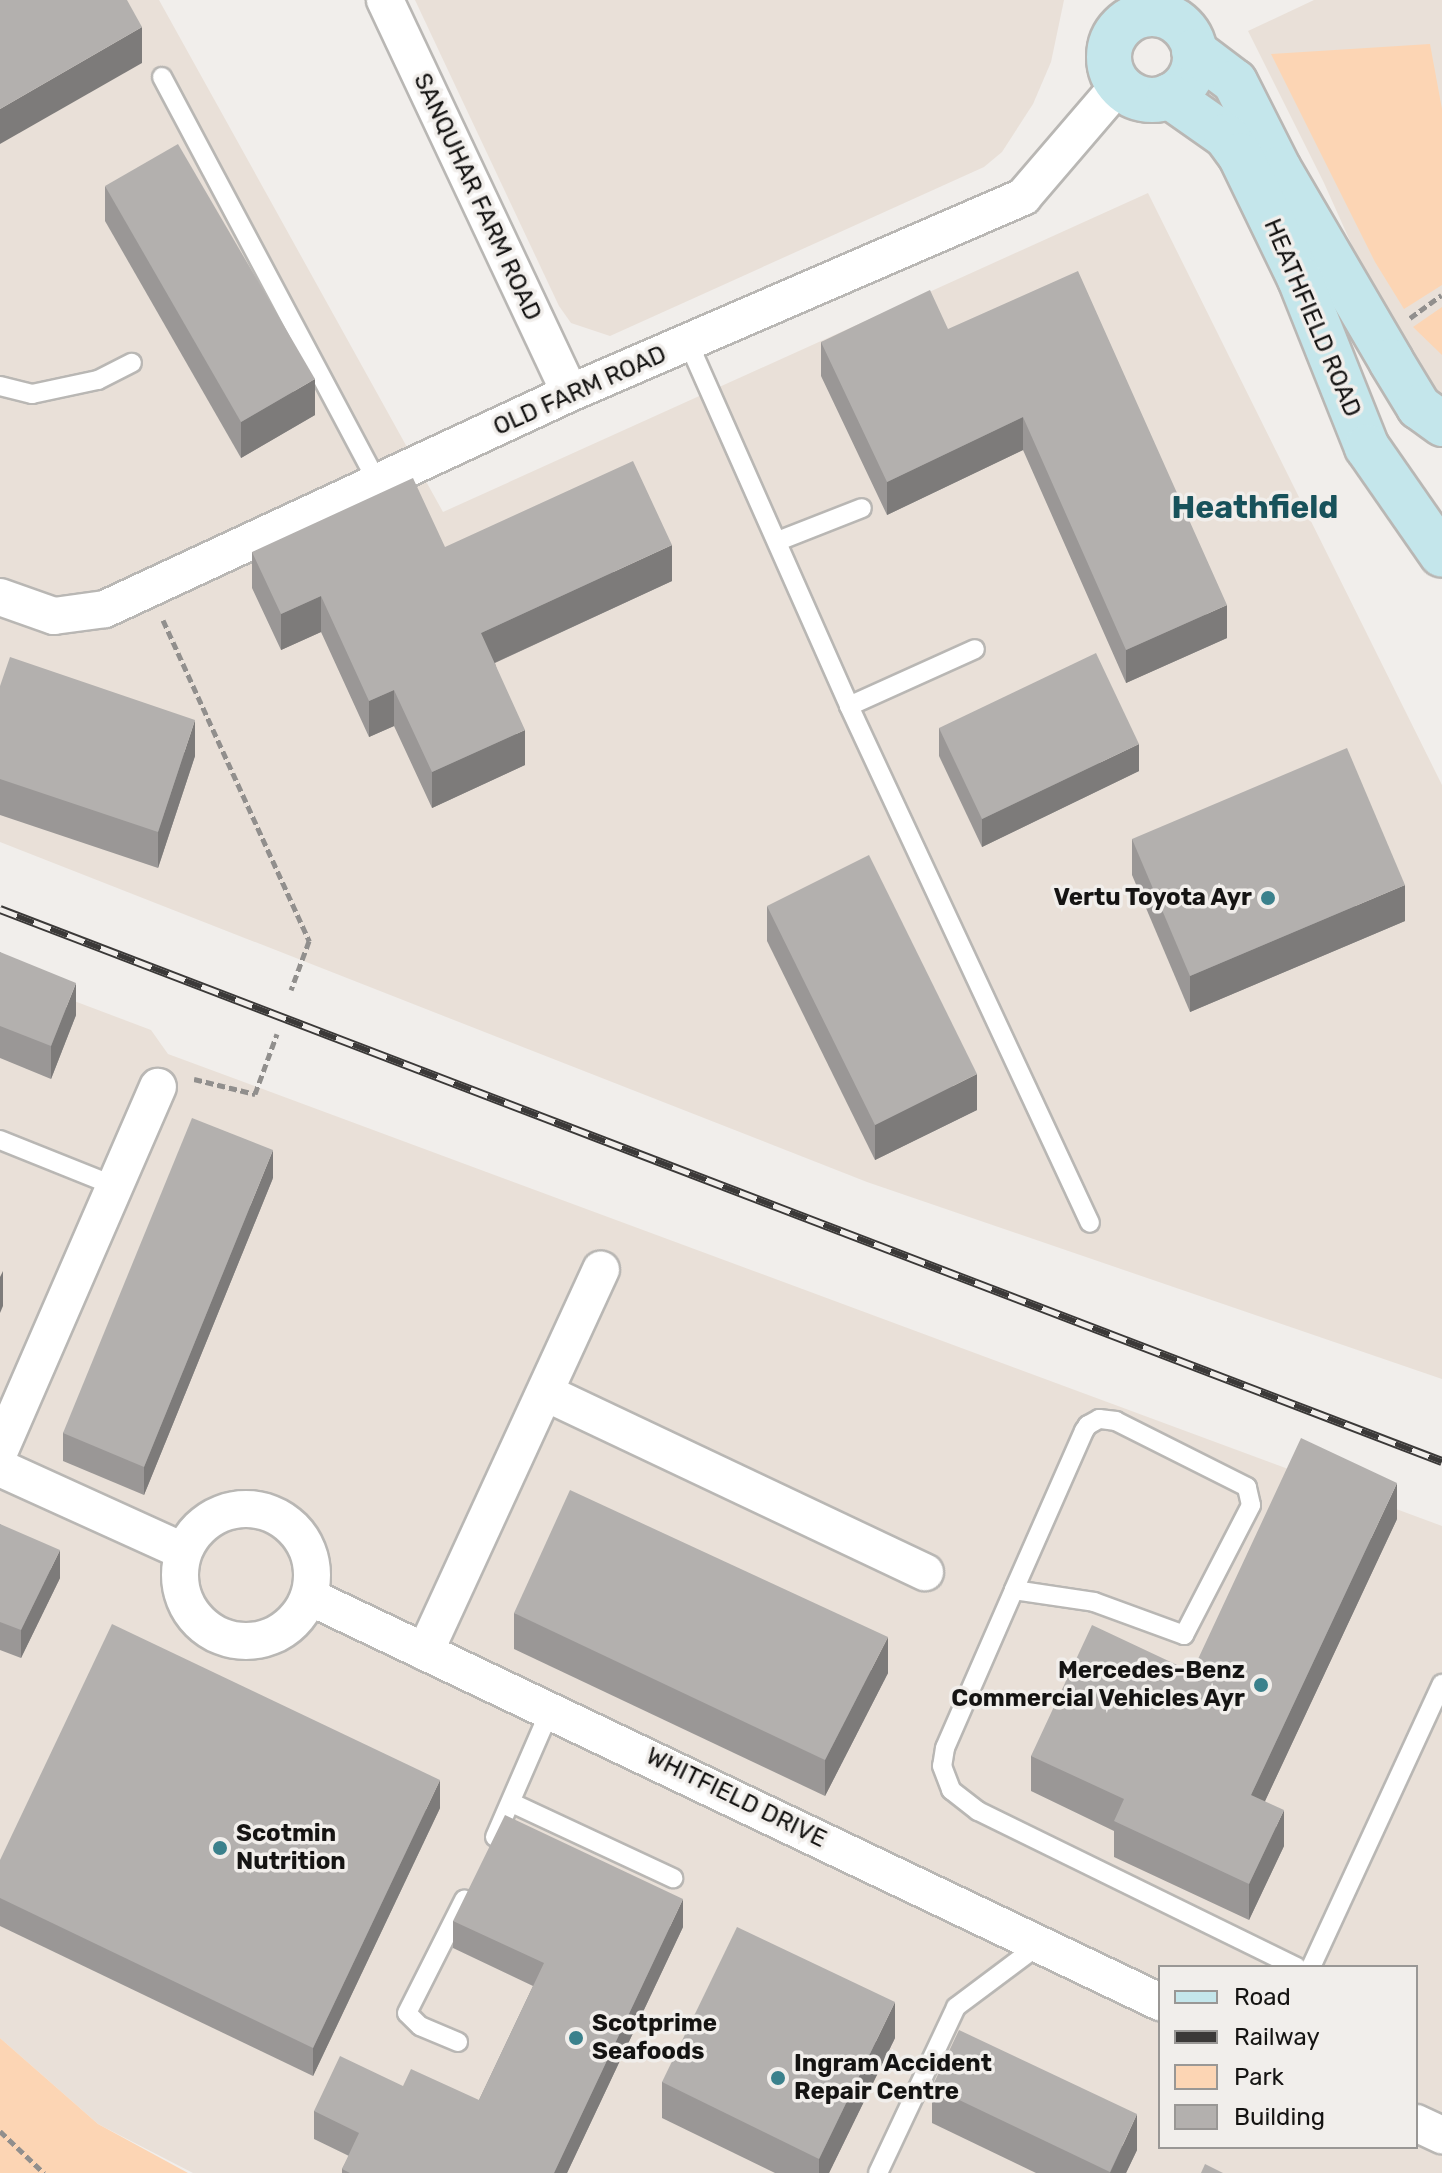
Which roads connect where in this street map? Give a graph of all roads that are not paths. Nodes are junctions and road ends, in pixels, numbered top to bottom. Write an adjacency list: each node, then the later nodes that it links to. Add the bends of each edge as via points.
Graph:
1 (385, 0): 10 (street, SANQUHAR FARM ROAD)
2 (1154, 7): 3 (main road, via 1182,26); 5 (main road, via 1128,21 1110,44 1108,59)
3 (1194, 51): 6 (main road, via 1189,78); 11 (main road, HEATHFIELD ROAD, via 1235,82 1279,169 1391,361 1419,407)
4 (162, 77): 12 (lane)
5 (1119, 85): 6 (main road, via 1142,99); 7 (street, OLD FARM ROAD, via 1023,197)
6 (1169, 96): 15 (main road, HEATHFIELD ROAD, via 1226,136 1240,155 1300,279 1367,447)
7 (688, 342): 10 (street, OLD FARM ROAD); 14 (lane)
8 (132, 363): 9 (lane, via 98,380 32,394)
9 (0, 386)
10 (570, 393): 12 (street, OLD FARM ROAD)
11 (1442, 424)
12 (379, 485): 16 (street, OLD FARM ROAD, via 105,609 54,616)
13 (862, 508): 14 (lane)
14 (778, 541): 18 (lane)
15 (1442, 555)
16 (0, 597)
17 (975, 649): 18 (lane)
18 (849, 706): 22 (lane)
19 (158, 1087): 21 (street)
20 (0, 1140): 21 (lane)
21 (115, 1186): 25 (street)
22 (1090, 1223)
23 (601, 1270): 24 (street)
24 (548, 1394): 28 (street); 31 (street)
25 (0, 1450)
26 (0, 1468): 27 (street)
27 (183, 1551): 30 (street, via 198,1529 225,1511 271,1512 300,1534 311,1556); 30 (street, via 180,1582 186,1605 219,1636 256,1642 279,1634 298,1618)
28 (925, 1572)
29 (1014, 1590): 29 (lane, via 1093,1421 1116,1421 1247,1487 1251,1505 1184,1635 1094,1602); 39 (lane, via 945,1748 942,1766 951,1790 978,1811)
30 (310, 1597): 31 (street, WHITFIELD DRIVE)
31 (425, 1652): 33 (street, WHITFIELD DRIVE)
32 (1442, 1684): 40 (lane)
33 (551, 1708): 34 (lane); 38 (street, WHITFIELD DRIVE)
34 (512, 1803): 35 (lane); 36 (lane)
35 (484, 1859)
36 (673, 1878)
37 (470, 1887): 42 (lane, via 407,2013 420,2026)
38 (1039, 1945): 41 (street, WHITFIELD DRIVE); 45 (lane, via 956,2007)
39 (1293, 1965)
40 (1312, 1965)
41 (1158, 2001)
42 (458, 2042)
43 (1418, 2124): 44 (street)
44 (1442, 2135)
45 (878, 2173)

